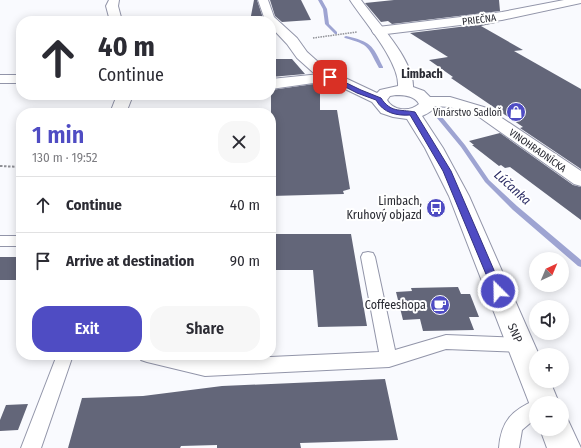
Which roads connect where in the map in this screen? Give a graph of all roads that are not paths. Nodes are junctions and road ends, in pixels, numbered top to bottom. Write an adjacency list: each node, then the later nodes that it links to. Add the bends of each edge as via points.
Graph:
1 (114, 0): 5 (street, via 112,6)
2 (263, 0): 6 (street)
3 (356, 0): 8 (street)
4 (580, 0): 8 (street, PRIEČNA, via 502,16)
5 (115, 16)
6 (268, 16)
7 (276, 25): 9 (street, via 302,55)
8 (378, 31): 13 (street, via 399,62 407,86)
9 (330, 77): 12 (street); 14 (street)
10 (0, 79): 11 (street)
11 (16, 80)
12 (276, 83)
13 (405, 90): 14 (street, via 385,93); 15 (street, via 419,94)
14 (379, 99): 16 (street, via 383,107 389,110 404,114)
15 (427, 102): 16 (street, via 424,109); 17 (street, VINOHRADNÍCKA, via 450,102 481,111)
16 (412, 113): 21 (street, SNP, via 434,148 458,196)
17 (581, 180)
18 (0, 241): 19 (lane)
19 (16, 241)
20 (368, 257): 22 (lane)
21 (521, 345): 22 (lane, via 446,342); 25 (street, SNP)
22 (389, 359): 24 (lane, via 205,368)
23 (63, 360): 28 (lane)
24 (169, 360)
25 (541, 396)
26 (529, 412): 29 (lane, via 513,425)
27 (559, 436): 30 (street)
28 (31, 448)
29 (509, 448)
30 (564, 448)

